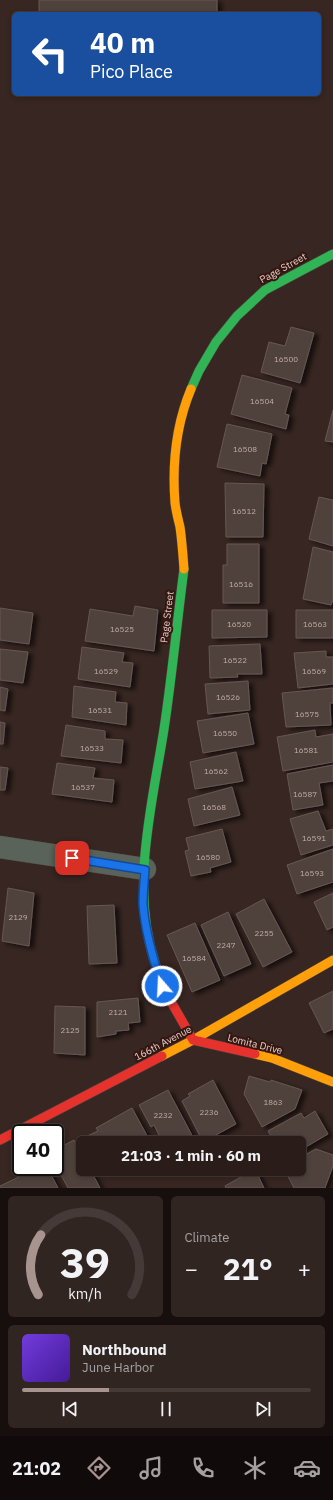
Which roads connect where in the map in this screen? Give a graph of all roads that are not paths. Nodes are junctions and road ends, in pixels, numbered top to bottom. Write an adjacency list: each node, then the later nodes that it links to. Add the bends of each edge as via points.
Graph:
1 (333, 254): 3 (street, Page Street, via 265,290 237,316 216,342 198,371 185,403 177,436 174,465 175,504 184,569 164,728 145,849)
2 (0, 847): 3 (street)
3 (145, 870): 5 (street, Page Street, via 144,919 151,952 162,986)
4 (333, 960): 5 (street, 166th Avenue)
5 (193, 1040): 6 (street, Lomita Drive, via 272,1058); 7 (street, 166th Avenue)
6 (333, 1082)
7 (0, 1140)

